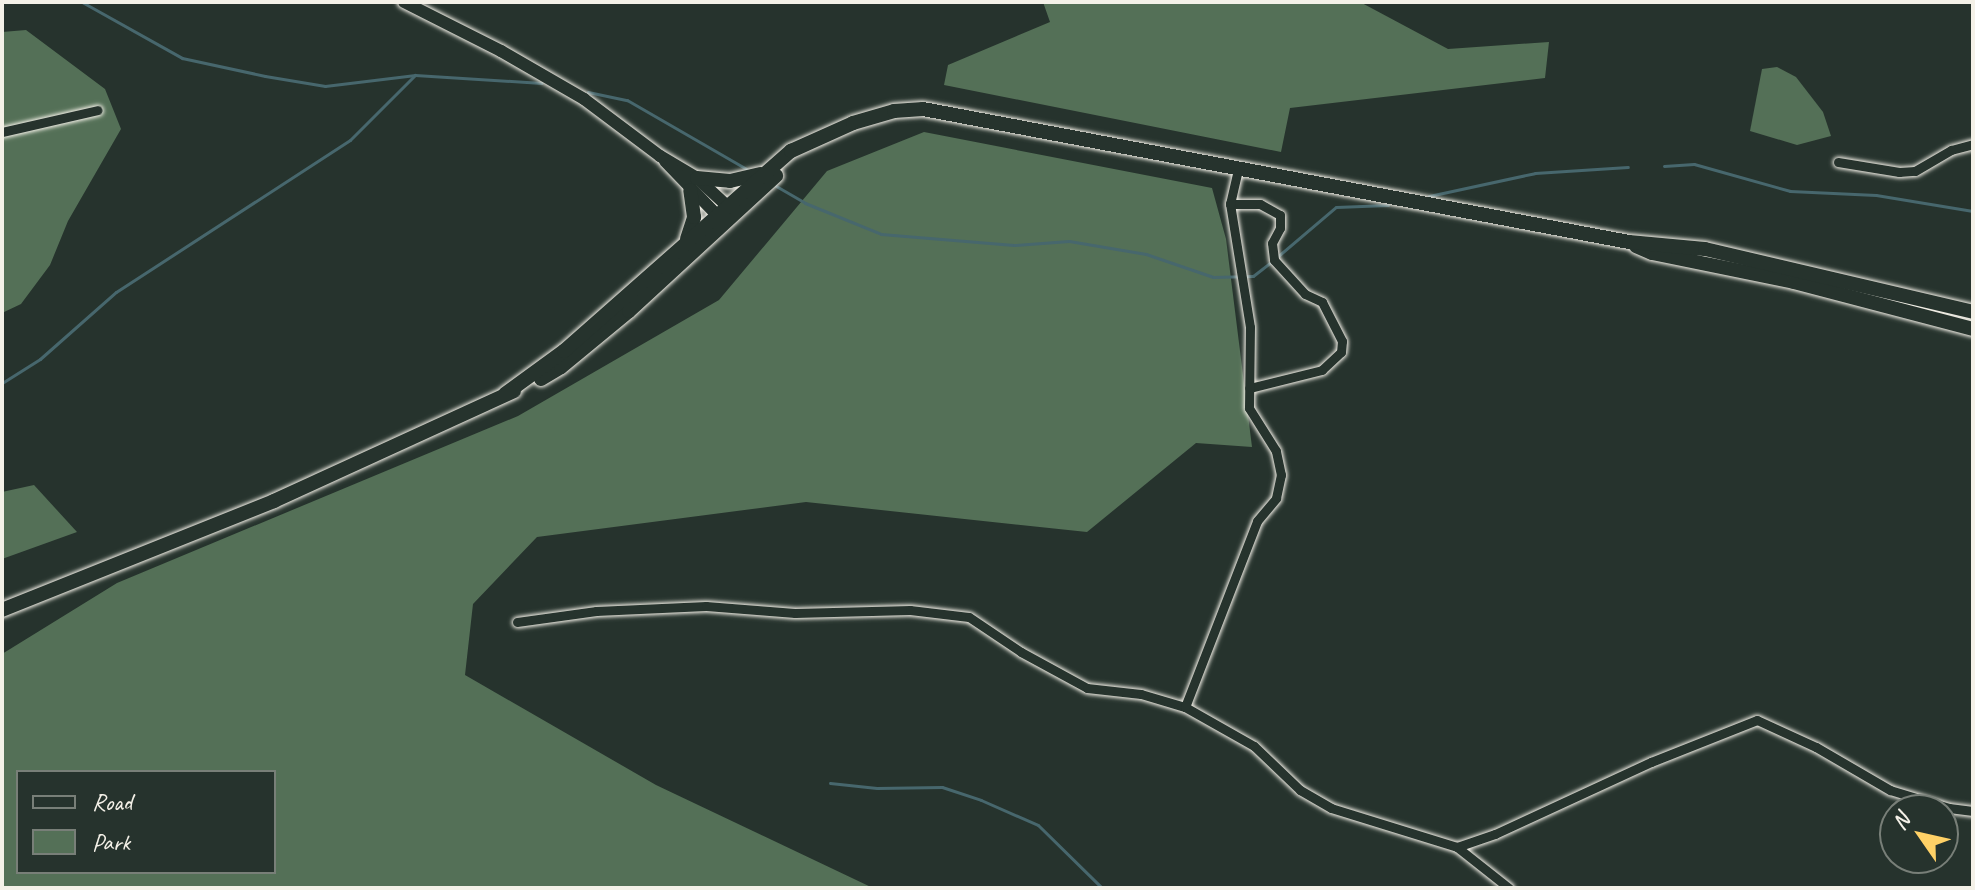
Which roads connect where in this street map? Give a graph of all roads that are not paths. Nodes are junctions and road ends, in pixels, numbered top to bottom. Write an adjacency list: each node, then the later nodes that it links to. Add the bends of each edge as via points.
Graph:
1 (404, 2): 9 (main road, via 543,74 619,124)
2 (98, 110): 3 (street)
3 (2, 132)
4 (833, 132): 7 (main road, via 894,111 923,109); 8 (main road, via 791,151); 11 (main road)
5 (1973, 144): 6 (street, via 1915,171)
6 (1838, 162)
7 (1238, 168): 10 (street); 13 (main road, via 1629,242 1652,253)
8 (771, 169): 9 (main road, via 742,179); 11 (main road)
9 (694, 184): 11 (main road); 12 (main road, via 694,217)
10 (1230, 204): 16 (street, via 1250,327); 16 (street, via 1260,204 1280,215 1272,243 1274,260 1305,294 1322,302 1342,341 1341,352 1322,370)
11 (725, 213): 12 (main road); 17 (main road, via 561,367)
12 (685, 242): 17 (main road, via 564,351)
13 (1911, 304): 14 (main road); 15 (main road)
14 (1973, 312)
15 (1973, 329)
16 (1249, 388): 20 (street, via 1249,408 1276,451 1281,475 1276,498 1257,521)
17 (505, 394): 18 (main road, via 274,501)
18 (2, 610)
19 (517, 622): 20 (street, via 596,611 706,606 795,613 910,610 969,617 1087,688 1141,694)
20 (1185, 707): 22 (street, via 1254,746 1300,790 1331,808)
21 (1973, 811): 22 (street, via 1890,790 1757,720)
22 (1457, 847): 23 (street)
23 (1509, 888)

